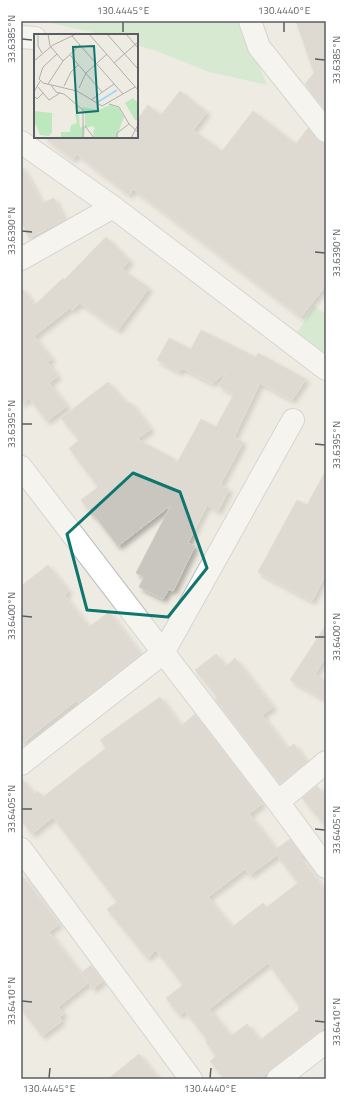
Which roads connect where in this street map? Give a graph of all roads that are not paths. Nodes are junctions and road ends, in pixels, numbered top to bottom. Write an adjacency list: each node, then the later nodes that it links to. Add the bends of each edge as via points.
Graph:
1 (250, 21): 4 (street, via 259,48)
2 (21, 37): 3 (street)
3 (34, 38)
4 (326, 131)
5 (21, 142): 6 (street)
6 (113, 206): 7 (street); 8 (street)
7 (21, 259)
8 (326, 369)
9 (293, 420): 11 (street)
10 (21, 467): 11 (street)
11 (163, 653): 13 (street); 14 (street)
12 (326, 762): 14 (street)
13 (21, 764)
14 (278, 802): 16 (street)
15 (21, 849): 18 (street)
16 (326, 867)
17 (326, 1042): 19 (street)
18 (191, 1079)
19 (278, 1079)

